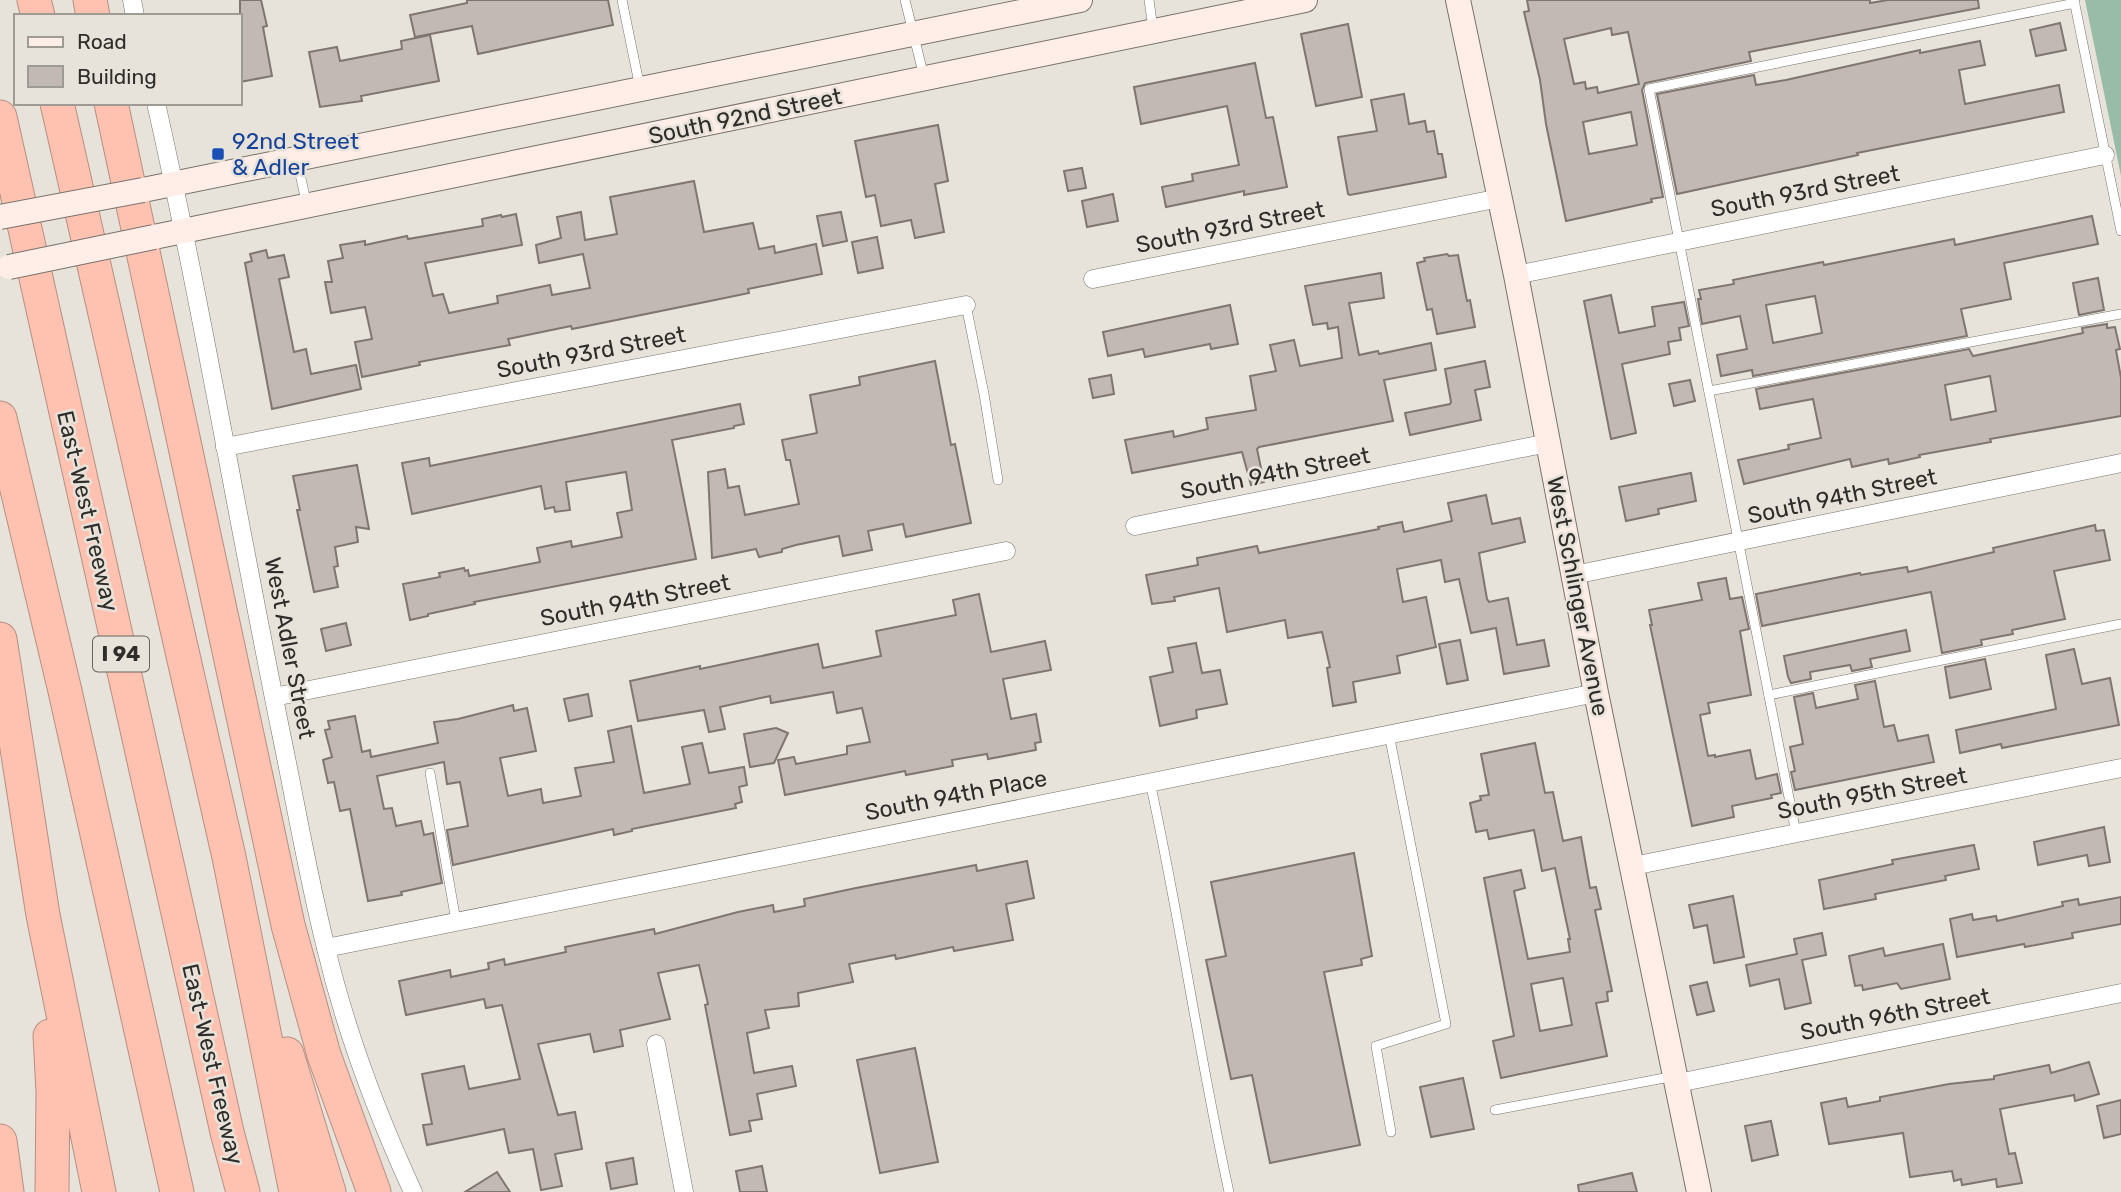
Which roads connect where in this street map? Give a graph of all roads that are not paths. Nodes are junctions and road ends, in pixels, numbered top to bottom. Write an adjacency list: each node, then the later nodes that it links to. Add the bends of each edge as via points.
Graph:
1 (622, 0): 12 (lane)
2 (905, 0): 10 (lane)
3 (1080, 0): 10 (street, South 92nd Street)
4 (1149, 0): 9 (lane)
5 (1305, 0): 8 (street, South 92nd Street)
6 (1458, 0): 20 (street, West Schlinger Avenue)
7 (2074, 2): 17 (lane); 25 (lane, via 1648,89)
8 (1274, 3): 9 (street, South 92nd Street)
9 (1154, 31): 11 (street, South 92nd Street)
10 (915, 34): 11 (lane); 12 (street, South 92nd Street)
11 (924, 78): 21 (street, South 92nd Street)
12 (641, 89): 18 (street, South 92nd Street)
13 (57, 105): 51 (highway)
14 (111, 105): 69 (highway, via 288,925 328,1067)
15 (156, 105): 19 (street, West Adler Street)
16 (0, 117): 66 (highway, East-West Freeway / I 94)
17 (2105, 155): 24 (lane); 25 (street, South 93rd Street)
18 (297, 159): 19 (street, South 92nd Street); 21 (lane)
19 (174, 184): 22 (street, South 92nd Street, bridge); 23 (street, West Adler Street)
20 (1500, 198): 27 (street, West Schlinger Avenue); 28 (street, South 93rd Street)
21 (307, 206): 23 (street, South 92nd Street)
22 (0, 218)
23 (185, 232): 26 (street, South 92nd Street, bridge); 34 (street, West Adler Street)
24 (2121, 232)
25 (1678, 242): 27 (street, South 93rd Street); 31 (lane)
26 (0, 269)
27 (1516, 275): 33 (street, West Schlinger Avenue)
28 (1093, 279)
29 (966, 305): 34 (street, South 93rd Street); 36 (lane)
30 (2121, 314): 31 (lane)
31 (1709, 391): 38 (lane)
32 (0, 418): 65 (highway, I 94)
33 (1548, 443): 37 (street, South 94th Street); 40 (street, West Schlinger Avenue)
34 (225, 447): 45 (street, West Adler Street)
35 (2121, 463): 38 (street, South 94th Street)
36 (998, 480)
37 (1135, 526)
38 (1739, 542): 40 (street, South 94th Street); 44 (lane)
39 (1006, 551): 45 (street, South 94th Street)
40 (1574, 575): 43 (street, West Schlinger Avenue)
41 (2121, 624): 44 (lane)
42 (0, 639): 53 (highway)
43 (1597, 693): 46 (street, South 94th Place); 52 (street, West Schlinger Avenue)
44 (1769, 695): 50 (lane)
45 (274, 696): 55 (street, West Adler Street)
46 (1389, 734): 49 (street, South 94th Place); 60 (lane, via 1446,1024 1376,1046)
47 (2121, 768): 50 (street, South 95th Street)
48 (429, 773): 54 (lane)
49 (1150, 782): 54 (street, South 94th Place); 72 (lane)
50 (1796, 833): 52 (street, South 95th Street)
51 (229, 857): 67 (highway); 68 (highway)
52 (1633, 866): 58 (street, West Schlinger Avenue)
53 (43, 915): 63 (highway, via 53,1092); 64 (highway)
54 (456, 921): 55 (street, South 94th Place)
55 (326, 948): 70 (street, West Adler Street, via 373,1097)
56 (2121, 993): 58 (street, South 96th Street)
57 (656, 1044): 71 (street)
58 (1678, 1079): 59 (lane); 73 (street, West Schlinger Avenue)
59 (1495, 1110)
60 (1391, 1132)
61 (0, 1141): 62 (highway)
62 (7, 1192)
63 (52, 1192)
64 (99, 1192)
65 (177, 1192)
66 (243, 1192)
67 (296, 1192)
68 (329, 1192)
69 (374, 1192)
70 (413, 1192)
71 (684, 1192)
72 (1229, 1192)
73 (1699, 1192)

